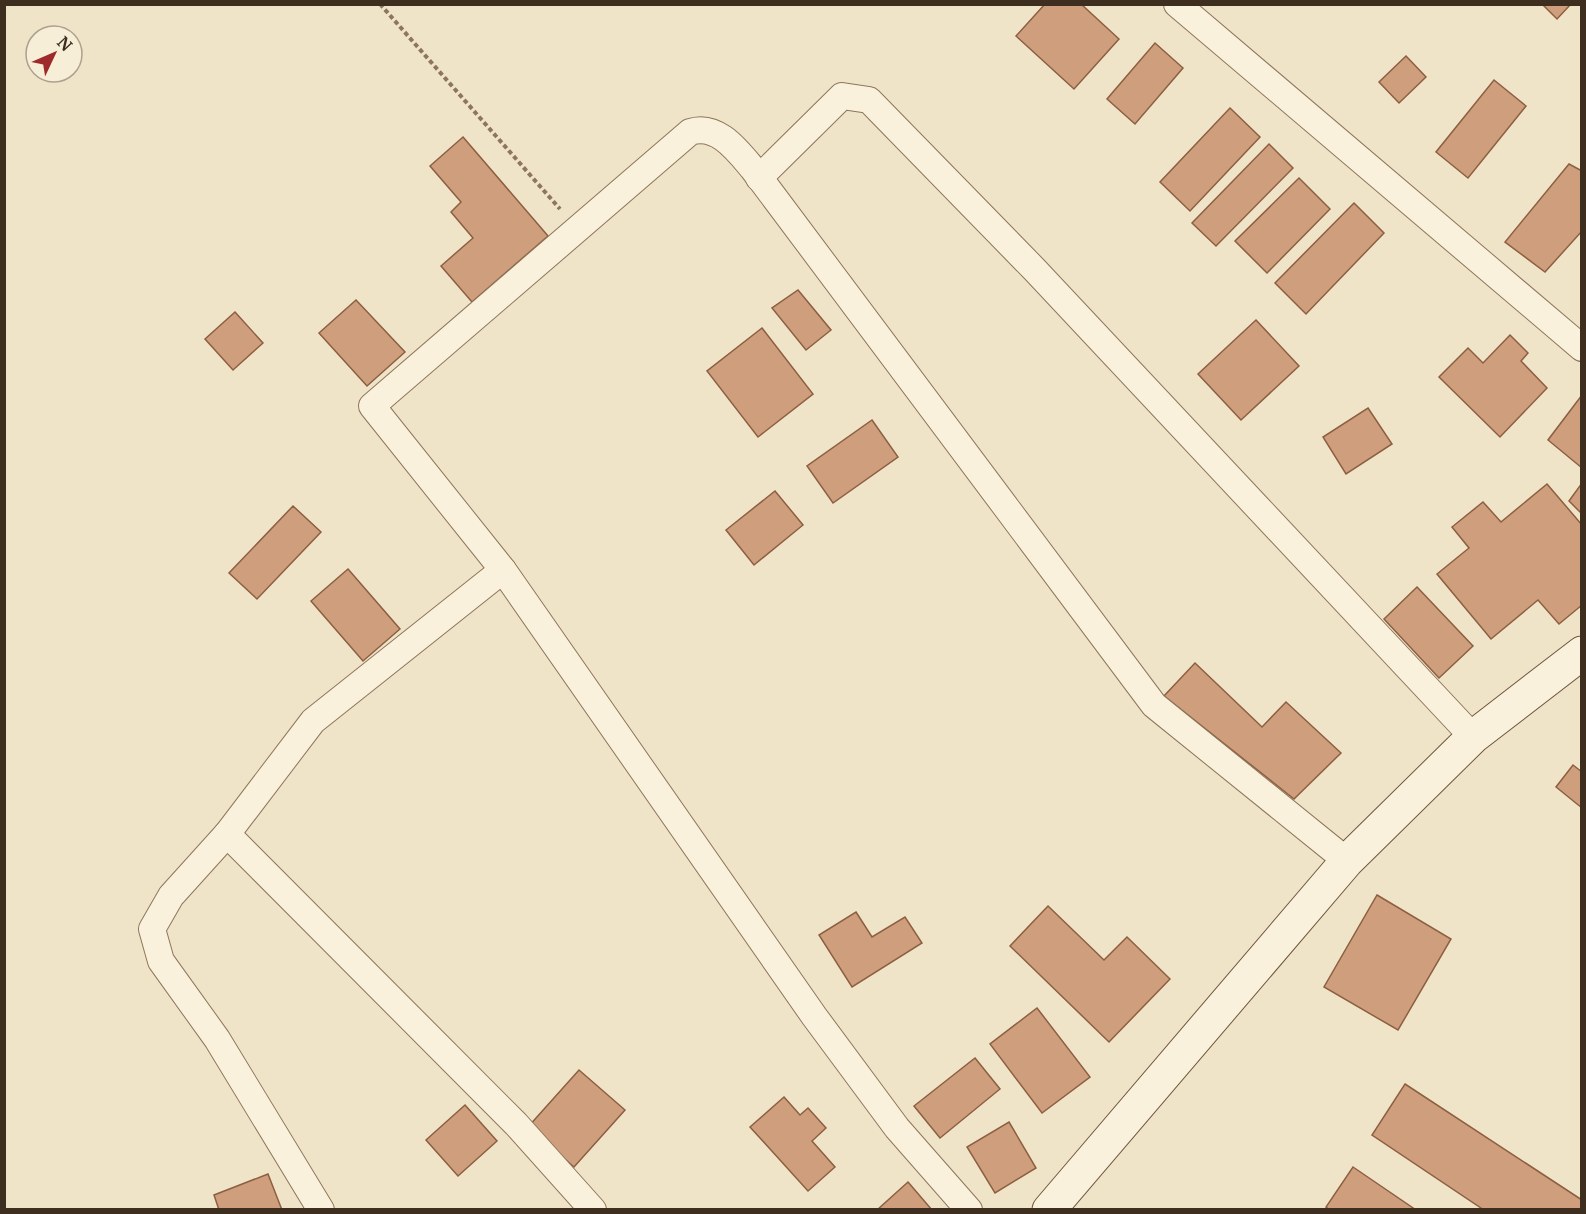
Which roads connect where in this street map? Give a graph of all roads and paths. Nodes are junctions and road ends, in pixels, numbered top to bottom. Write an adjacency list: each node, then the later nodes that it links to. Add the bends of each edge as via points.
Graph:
1 (380, 4): 4 (path)
2 (1177, 4): 5 (street)
3 (759, 178): 4 (street, via 730,144 702,128 690,132); 8 (street, via 842,96 869,100 1034,269); 10 (street, via 1154,705)
4 (578, 229): 6 (street, via 372,406)
5 (1581, 348)
6 (503, 570): 9 (street, via 313,721); 13 (street, via 814,1016 897,1128)
7 (1581, 653): 8 (street)
8 (1473, 736): 10 (street)
9 (227, 834): 11 (street, via 171,896 152,929 161,961 217,1039); 12 (street, via 516,1124)
10 (1347, 861): 14 (street)
11 (321, 1209)
12 (593, 1209)
13 (969, 1209)
14 (1049, 1209)

